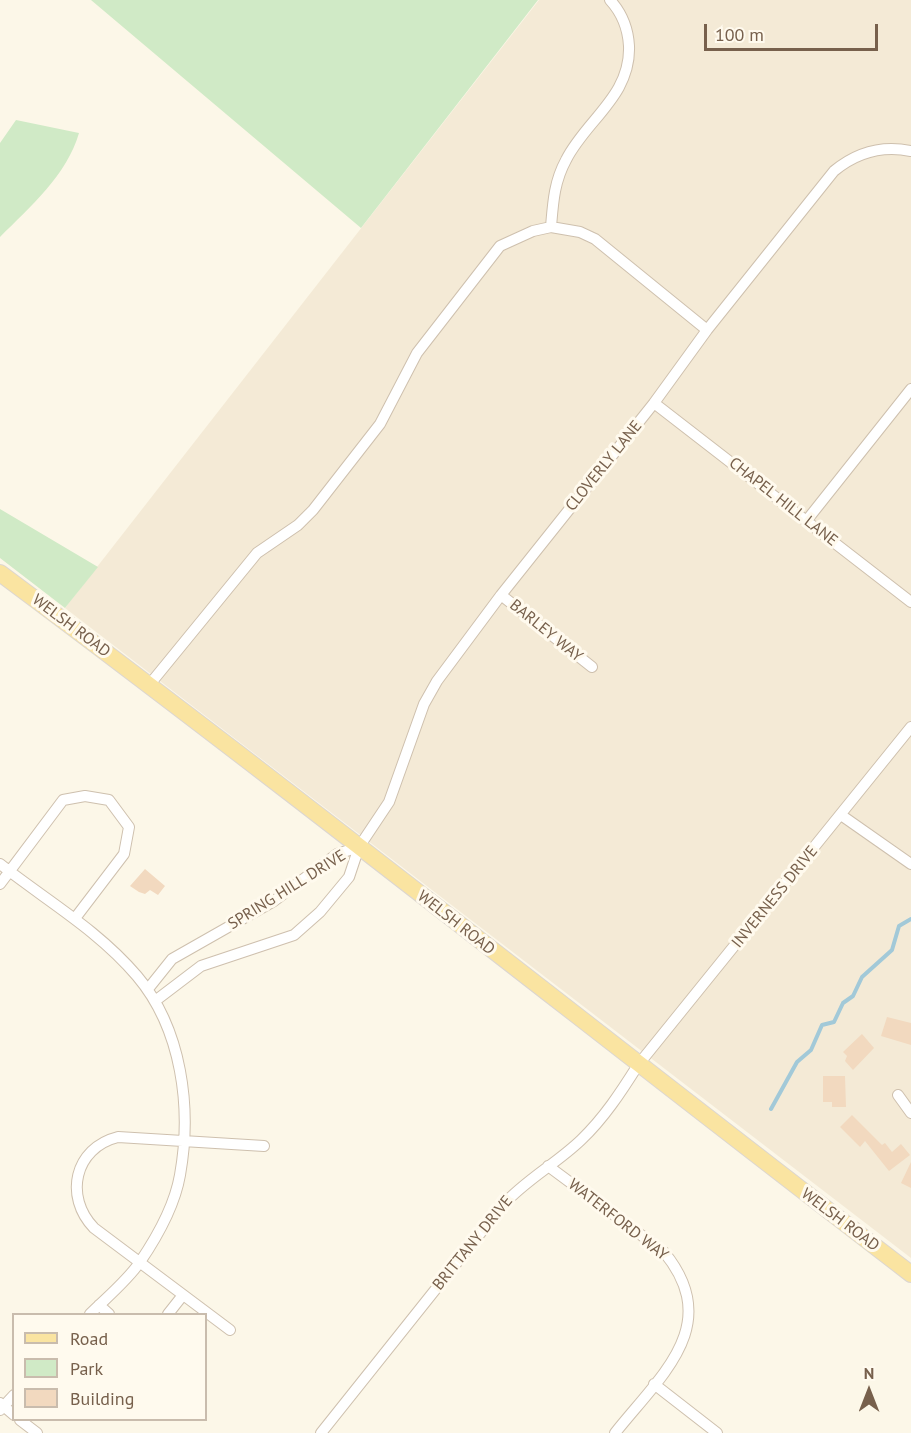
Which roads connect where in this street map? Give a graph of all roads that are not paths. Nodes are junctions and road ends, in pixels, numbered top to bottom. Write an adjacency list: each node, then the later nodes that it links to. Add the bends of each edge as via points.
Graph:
1 (610, 0): 3 (street, via 619,10 628,35 626,74 615,96 566,160 554,193)
2 (911, 151): 4 (street, CLOVERLY LANE, via 868,152 848,159 834,171)
3 (551, 227): 4 (street, via 596,239); 12 (street, via 500,246 417,353 380,423 312,510 298,525 257,553)
4 (707, 330): 6 (street, CLOVERLY LANE)
5 (911, 389): 7 (street)
6 (654, 403): 7 (street, CHAPEL HILL LANE); 9 (street, CLOVERLY LANE)
7 (807, 520): 10 (street, CHAPEL HILL LANE)
8 (0, 573): 12 (main road, WELSH ROAD)
9 (501, 595): 11 (street, BARLEY WAY); 15 (street, CLOVERLY LANE, via 424,704 389,802)
10 (911, 602)
11 (592, 668)
12 (150, 684): 15 (main road, WELSH ROAD)
13 (911, 727): 14 (street, INVERNESS DRIVE)
14 (841, 815): 17 (street); 23 (street, INVERNESS DRIVE)
15 (359, 847): 21 (street, SPRING HILL DRIVE, via 337,854 274,901 172,959); 22 (street, SPRING HILL DRIVE, via 348,877 320,912 294,935 201,966); 23 (main road, WELSH ROAD)
16 (0, 864): 18 (street)
17 (911, 864)
18 (9, 872): 19 (street); 20 (street); 20 (street, via 63,800 85,796 109,800 129,827 124,854)
19 (0, 885)
20 (76, 917): 21 (street)
21 (148, 989): 22 (street)
22 (155, 1001): 26 (street, via 170,1030 184,1085)
23 (638, 1065): 28 (street, BRITTANY DRIVE, via 613,1105); 30 (main road, WELSH ROAD)
24 (898, 1095): 25 (street)
25 (911, 1113)
26 (182, 1140): 27 (street); 29 (street, via 180,1175 172,1202); 29 (street, via 118,1137 98,1146 81,1166 76,1192 83,1217)
27 (264, 1146)
28 (548, 1166): 37 (street, WATERFORD WAY, via 656,1246 679,1270 690,1311 688,1331); 40 (street, BRITTANY DRIVE, via 502,1206)
29 (140, 1262): 31 (street); 32 (street)
30 (911, 1274)
31 (183, 1295): 35 (street); 36 (street)
32 (99, 1305): 33 (street); 34 (street)
33 (91, 1313)
34 (108, 1313)
35 (169, 1313)
36 (230, 1330)
37 (654, 1384): 41 (street, WATERFORD WAY); 42 (street)
38 (22, 1421): 39 (street)
39 (37, 1433)
40 (321, 1433)
41 (615, 1433)
42 (717, 1433)

